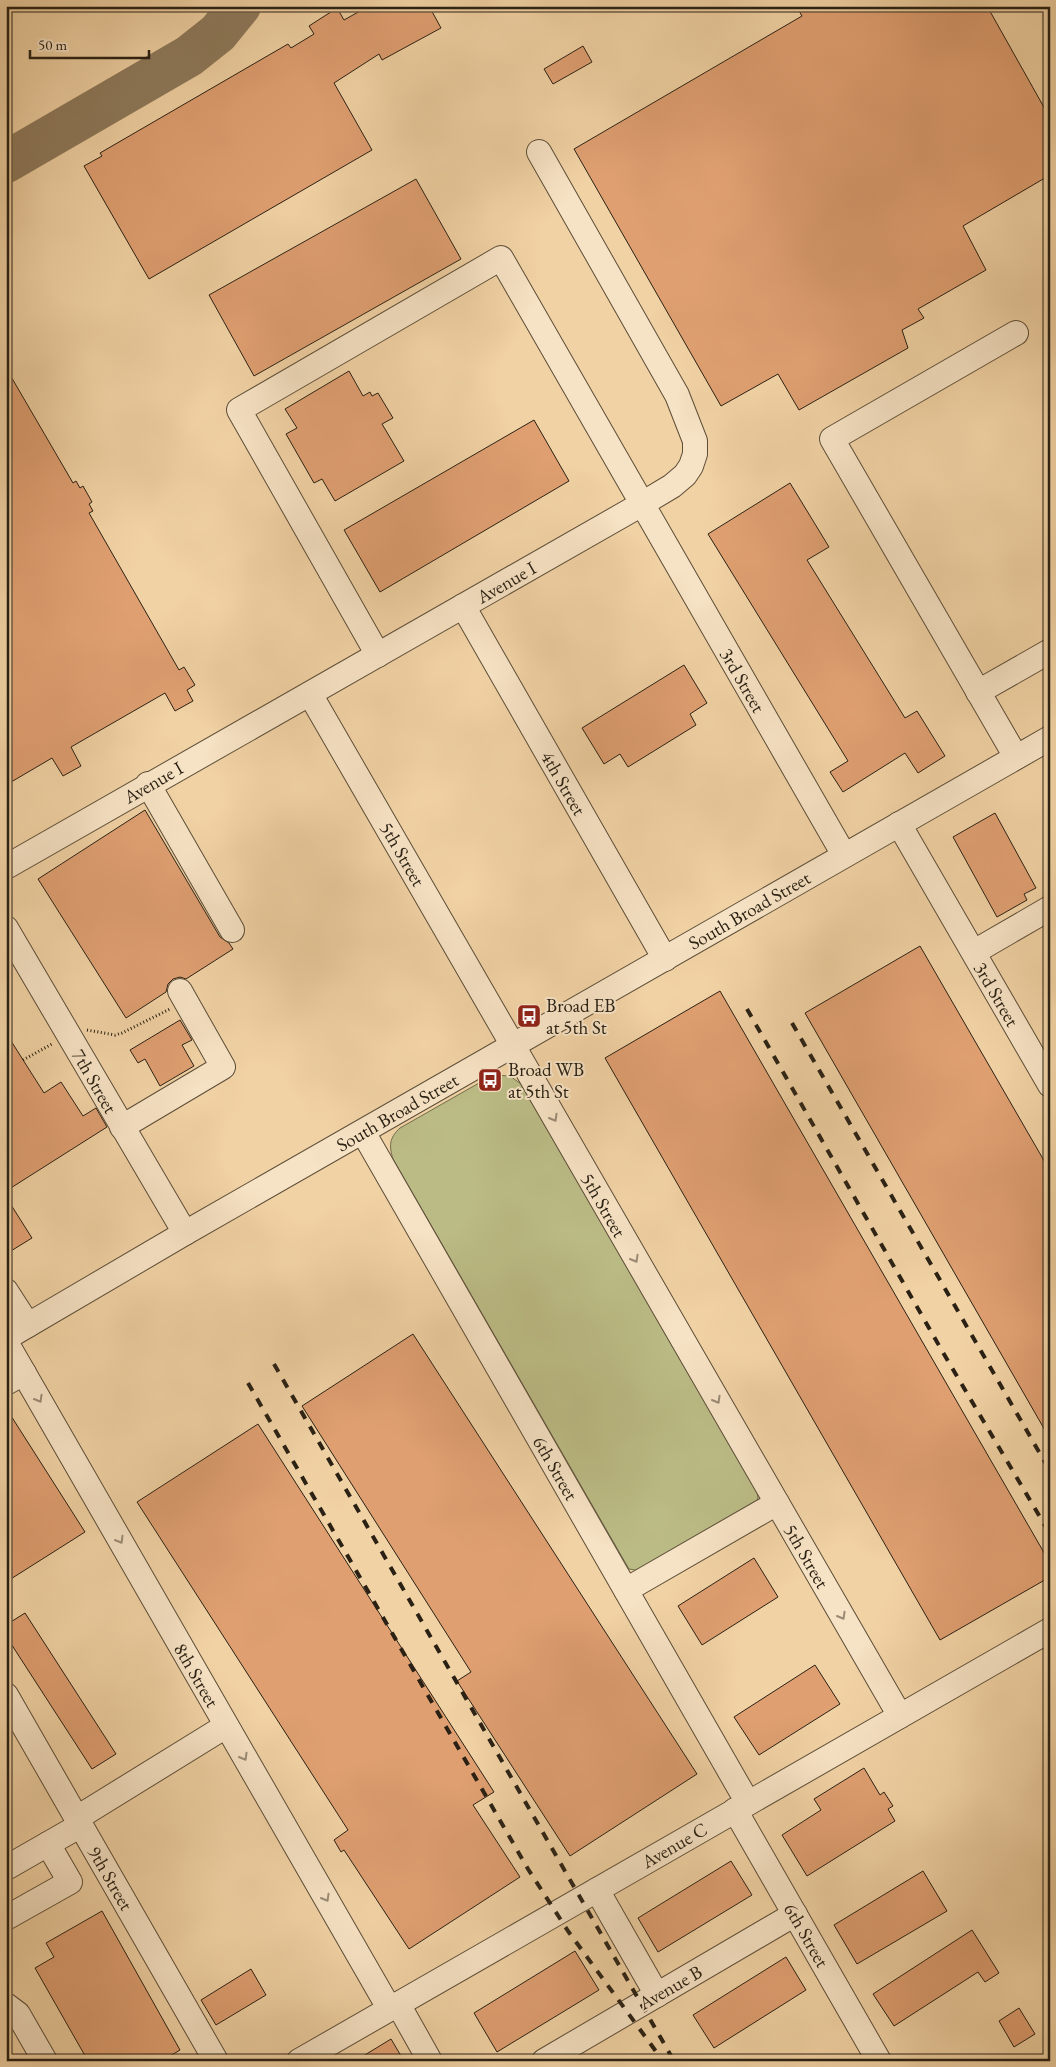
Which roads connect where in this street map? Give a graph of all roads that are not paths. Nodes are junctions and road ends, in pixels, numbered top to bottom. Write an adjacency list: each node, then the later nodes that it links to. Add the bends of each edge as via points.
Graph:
1 (538, 152): 3 (street, Avenue I, via 677,395 695,441 695,454 685,475)
2 (1016, 333): 7 (street, via 832,439)
3 (642, 504): 4 (street, Avenue I); 6 (street, 3rd Street, via 501,258 239,410); 13 (street, 3rd Street)
4 (463, 606): 6 (street, Avenue I); 19 (street, 4th Street)
5 (1050, 651): 7 (street)
6 (378, 655): 8 (street, Avenue I)
7 (978, 692): 10 (street)
8 (310, 694): 11 (street, Avenue I); 21 (street, 5th Street)
9 (1050, 738): 10 (street, South Broad Street)
10 (1016, 757): 12 (street, South Broad Street)
11 (148, 784): 14 (street, Avenue I); 17 (street)
12 (899, 824): 13 (street, South Broad Street); 18 (street, 3rd Street)
13 (844, 855): 19 (street, South Broad Street)
14 (6, 867)
15 (1050, 908): 18 (street)
16 (6, 928): 23 (street, 7th Street)
17 (232, 930)
18 (974, 952): 22 (street, 3rd Street)
19 (665, 959): 21 (street, South Broad Street)
20 (183, 996): 23 (street, via 223,1067)
21 (512, 1046): 24 (street, South Broad Street); 30 (street, 5th Street, one-way to 30)
22 (1050, 1085)
23 (122, 1127): 25 (street, 7th Street)
24 (363, 1132): 25 (street, South Broad Street); 31 (street, 6th Street)
25 (184, 1233): 27 (street, South Broad Street)
26 (6, 1291): 27 (street)
27 (28, 1326): 28 (street, South Broad Street)
28 (6, 1340): 29 (street, 8th Street)
29 (15, 1378): 36 (street, 8th Street, one-way to 36)
30 (776, 1503): 31 (street); 34 (street, 5th Street, one-way to 34)
31 (626, 1590): 37 (street, 6th Street)
32 (1050, 1630): 34 (street, Avenue C)
33 (6, 1695): 35 (street, 9th Street)
34 (900, 1716): 37 (street, Avenue C)
35 (14, 1726): 38 (street, 9th Street)
36 (226, 1726): 38 (street); 46 (street, 8th Street, one-way to 46)
37 (742, 1807): 41 (street, Avenue C); 42 (street, 6th Street)
38 (79, 1821): 39 (street); 49 (street, 9th Street)
39 (48, 1844): 40 (street); 43 (street, via 70,1882)
40 (6, 1868)
41 (596, 1890): 44 (street); 46 (street, Avenue C)
42 (795, 1914): 44 (street, Avenue B); 52 (street, 6th Street)
43 (6, 1918)
44 (657, 1995): 47 (street, Avenue B)
45 (6, 2005): 48 (street, via 18,2014)
46 (393, 2006): 50 (street, Avenue C); 51 (street, 8th Street)
47 (553, 2059)
48 (45, 2061)
49 (216, 2061)
50 (299, 2061)
51 (430, 2061)
52 (879, 2061)

